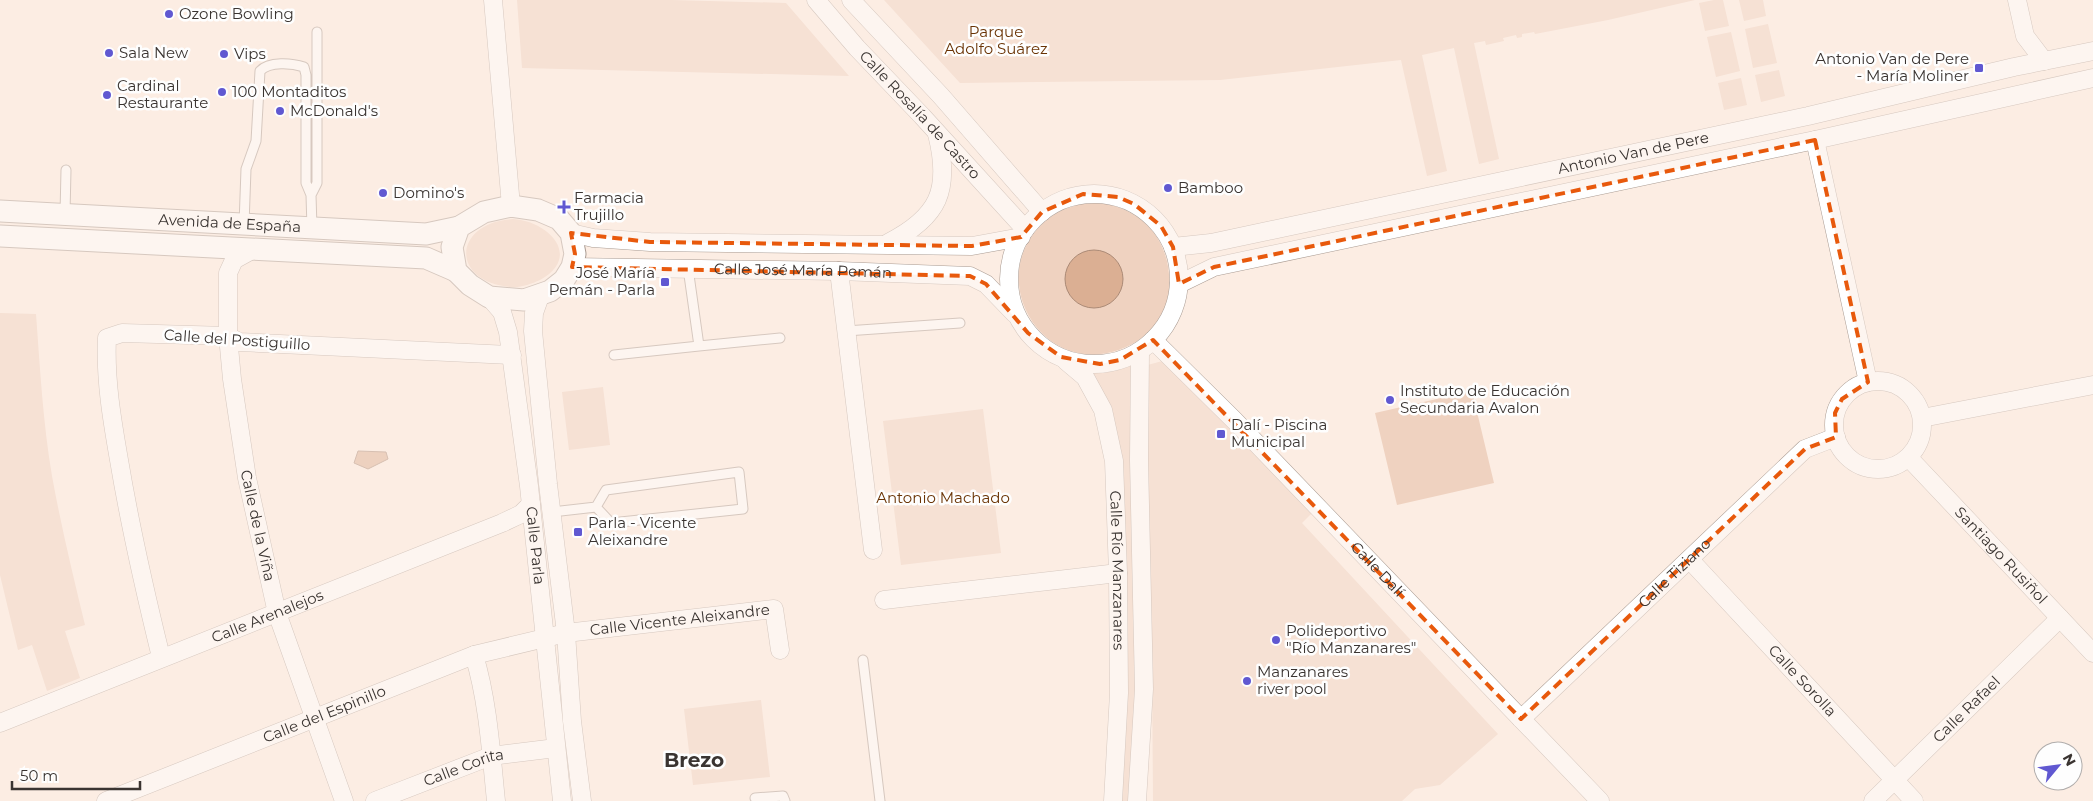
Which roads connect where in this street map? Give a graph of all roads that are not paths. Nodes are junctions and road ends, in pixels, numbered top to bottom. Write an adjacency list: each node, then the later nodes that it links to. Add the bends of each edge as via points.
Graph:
1 (493, 0): 15 (street)
2 (816, 0): 11 (street, Calle Rosalía de Castro)
3 (852, 0): 17 (street, Calle Rosalía de Castro)
4 (2017, 0): 6 (street)
5 (317, 32): 14 (lane, via 317,183)
6 (2025, 36): 8 (street); 9 (street)
7 (2093, 51): 8 (street, Antonio Van de Pere)
8 (2044, 61): 9 (street, Antonio Van de Pere)
9 (2014, 67): 26 (street, Antonio Van de Pere, via 1758,127 1211,243)
10 (2093, 78): 12 (street, Antonio Van de Pere)
11 (936, 132): 23 (street, Calle Rosalía de Castro); 25 (street, via 943,158 943,178 937,201 911,232)
12 (1815, 140): 32 (street, Antonio Van de Pere, via 1214,267); 45 (street)
13 (66, 170): 18 (lane)
14 (311, 195): 19 (lane, via 306,183 304,67 264,66 260,71 256,140 246,169); 21 (lane)
15 (511, 206): 20 (street, via 484,212); 22 (street, via 538,210 559,219)
16 (0, 211): 18 (street, Avenida de España)
17 (1042, 212): 23 (street); 26 (street, via 1063,200 1083,194 1118,197 1148,213)
18 (65, 214): 19 (street, Avenida de España)
19 (244, 225): 21 (street, Avenida de España)
20 (459, 227): 21 (street, Avenida de España, via 426,234); 30 (street, via 452,247)
21 (312, 228)
22 (572, 233): 25 (street, Calle José María Pemán, via 593,238 650,242); 28 (street, via 575,254)
23 (1023, 233): 25 (street, Calle José María Pemán, via 972,246); 35 (street, via 1014,249 1009,271 1010,292)
24 (0, 236): 27 (street, Avenida de España)
25 (885, 245)
26 (1172, 247): 32 (street)
27 (252, 250): 30 (street, Avenida de España, via 426,258); 38 (street, Calle de la Viña, via 234,260 228,273)
28 (572, 267): 29 (street, Calle José María Pemán); 33 (street, via 564,280)
29 (688, 268): 31 (street, Calle José María Pemán); 40 (lane)
30 (456, 271): 34 (street)
31 (839, 271): 35 (street, Calle José María Pemán, via 970,276 986,284); 37 (street)
32 (1179, 284): 41 (street, via 1174,308 1164,327)
33 (540, 296): 34 (street, via 524,300); 52 (street, Calle Parla, via 534,313 533,331)
34 (489, 297): 43 (street, Calle Parla, via 502,312)
35 (1018, 317): 44 (street, via 1028,333)
36 (960, 323): 37 (lane)
37 (846, 332): 53 (street)
38 (228, 336): 43 (street, Calle del Postiguillo, via 239,342); 57 (street, Calle de la Viña, via 247,478); 64 (street, Calle del Postiguillo, via 122,333 107,338 112,420 129,520)
39 (780, 338): 40 (lane)
40 (699, 346): 42 (lane)
41 (1146, 346): 44 (street, via 1120,360 1100,364); 67 (street, Calle Dalí, via 1235,421); 82 (street, Calle Río Manzanares, via 1139,460 1144,689)
42 (614, 355)
43 (512, 356): 50 (street, Calle Parla)
44 (1061, 357): 55 (street, Calle Río Manzanares, via 1085,377 1103,410 1114,460)
45 (1868, 382): 47 (street, via 1881,380 1908,392 1918,404); 48 (street, via 1852,389 1842,399 1836,412)
46 (2093, 385): 47 (street)
47 (1922, 418): 49 (street, via 1918,446)
48 (1836, 437): 49 (street, via 1844,453 1855,463 1869,468 1897,466); 54 (street, Calle Tiziano, via 1805,449)
49 (1909, 458): 58 (street, Santiago Rusiñol)
50 (531, 504): 57 (street, Calle Arenalejos, via 521,514 502,523); 60 (street, Calle Parla)
51 (596, 507): 51 (lane, via 611,523 743,509 739,472 606,490); 52 (lane)
52 (552, 512): 59 (street, Calle Parla)
53 (873, 550)
54 (1690, 560): 67 (street, Calle Tiziano); 71 (street, Calle Sorolla)
55 (1118, 573): 56 (street); 81 (street, Calle Río Manzanares, via 1119,693)
56 (884, 600)
57 (277, 613): 64 (street, Calle Arenalejos); 66 (street, Calle de la Viña)
58 (2060, 618): 62 (street, Santiago Rusiñol); 71 (street, Calle Rafael)
59 (566, 633): 60 (street, Calle Vicente Aleixandre); 61 (street, Calle Vicente Aleixandre, via 774,609); 78 (street, Calle Parla)
60 (545, 638): 63 (street, Calle del Espinillo); 69 (street, Calle Parla)
61 (780, 650)
62 (2093, 653)
63 (474, 655): 66 (street, Calle del Espinillo); 70 (street)
64 (161, 657): 68 (street, Calle Arenalejos)
65 (864, 660): 80 (lane)
66 (314, 718): 73 (street, Calle del Espinillo); 74 (street, Calle de la Viña)
67 (1521, 719): 83 (street, Calle Dalí)
68 (0, 723)
69 (556, 748): 70 (street, Calle Corita); 77 (street, Calle Parla)
70 (491, 756): 75 (street, Calle Corita); 76 (street)
71 (1894, 781): 84 (street, Calle Rafael); 85 (street, Calle Sorolla)
72 (755, 798): 79 (lane, via 783,796)
73 (106, 801)
74 (344, 801)
75 (375, 801)
76 (496, 801)
77 (562, 801)
78 (582, 801)
79 (785, 801)
80 (880, 801)
81 (1113, 801)
82 (1137, 801)
83 (1600, 801)
84 (1873, 801)
85 (1914, 801)

